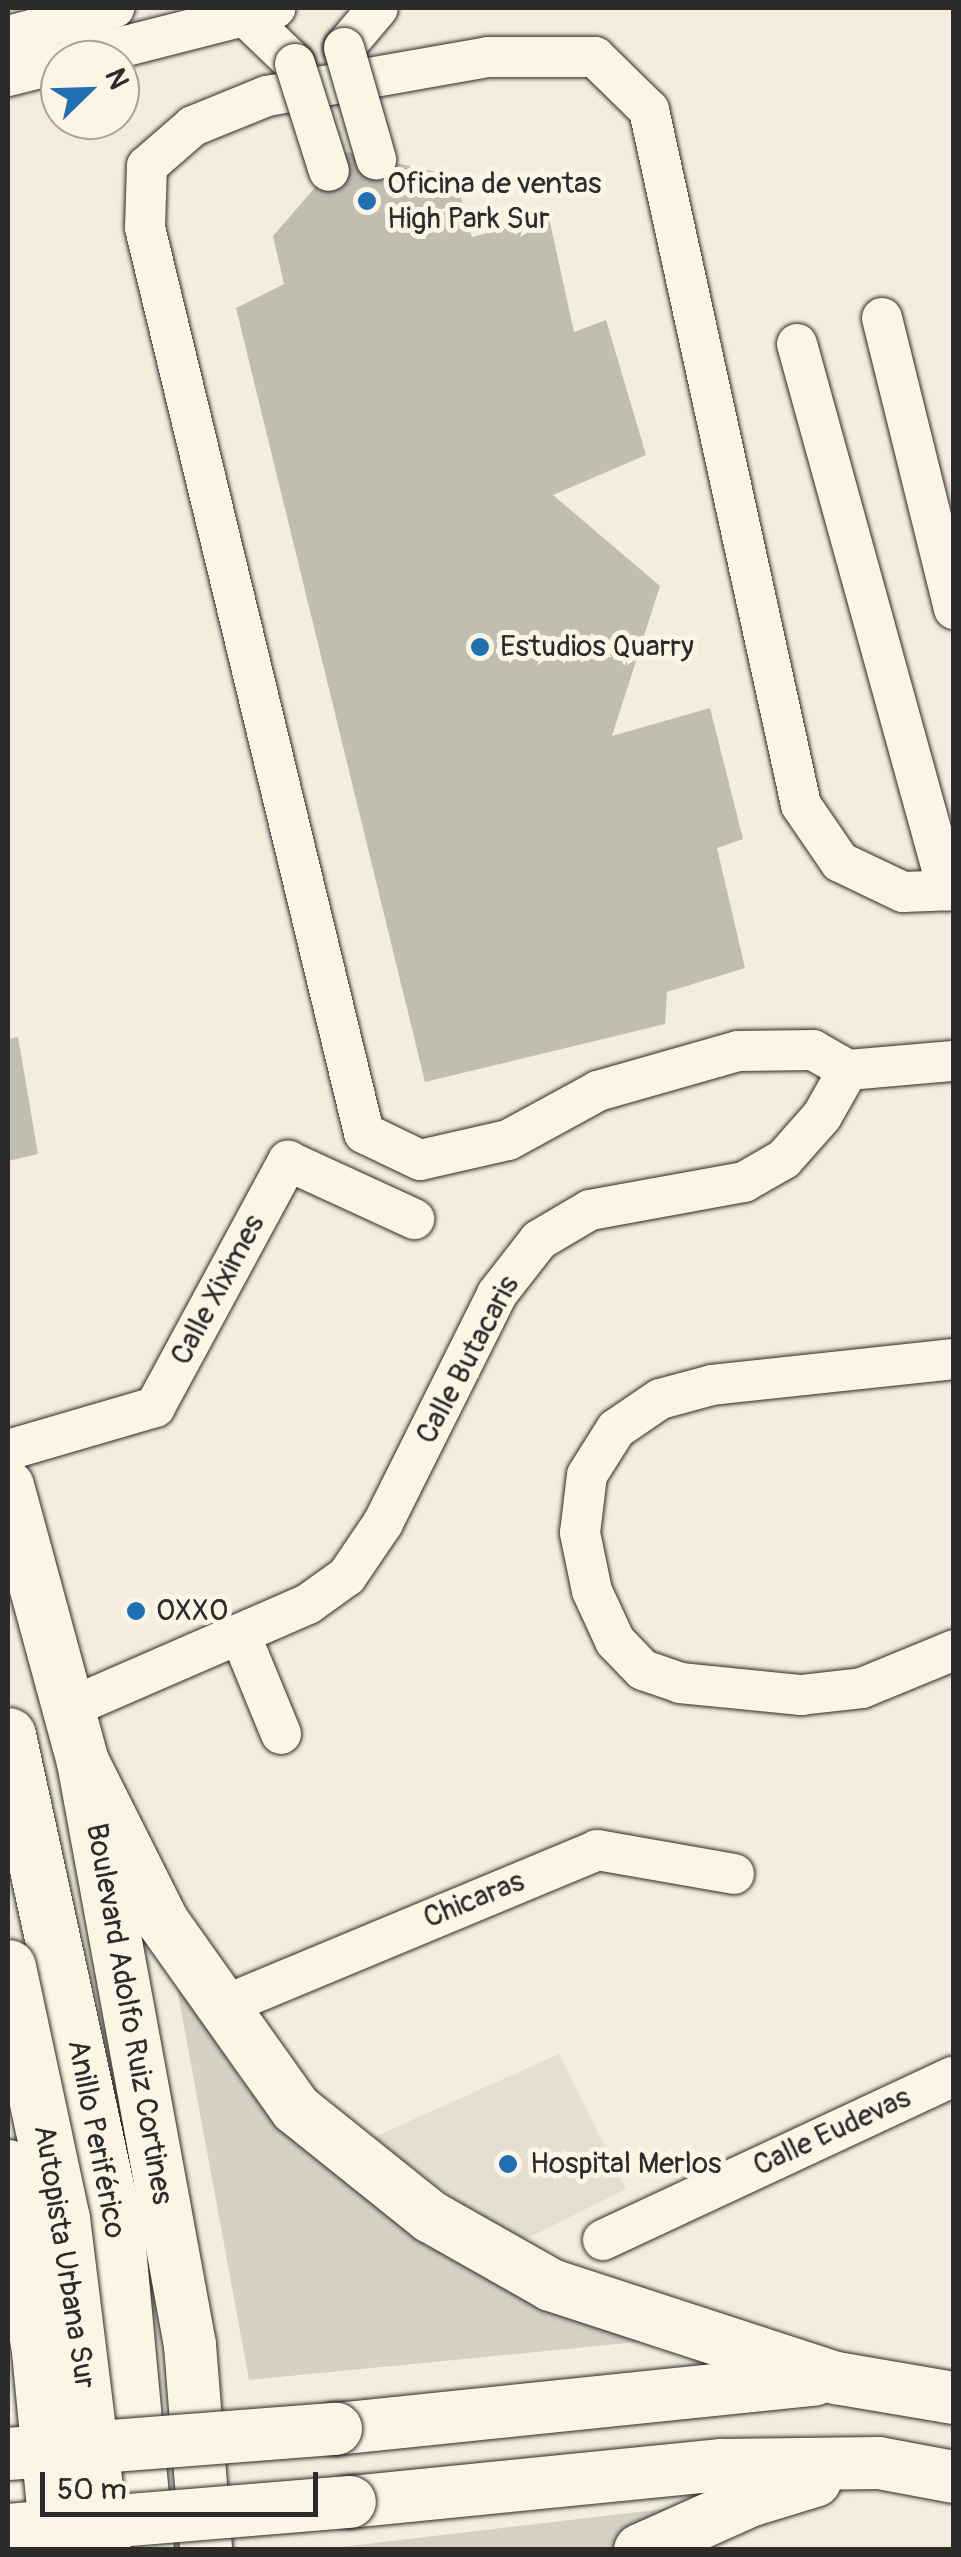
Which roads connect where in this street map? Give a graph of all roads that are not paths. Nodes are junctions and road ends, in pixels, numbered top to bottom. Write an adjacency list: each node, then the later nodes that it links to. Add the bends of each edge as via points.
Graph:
1 (114, 8): 4 (street)
2 (378, 8): 8 (street, bridge, via 344,48)
3 (260, 12): 5 (street); 9 (street, bridge, via 295,64)
4 (8, 36)
5 (140, 42)
6 (40, 68): 7 (street)
7 (8, 76)
8 (376, 159)
9 (330, 172)
10 (882, 318): 12 (street)
11 (798, 344): 13 (street)
12 (954, 609)
13 (951, 890): 15 (street, via 903,892 840,862 802,805 649,110 595,58 488,57 267,96 193,126 147,166 145,228 364,1132 420,1160 508,1140 598,1091 738,1051 813,1050)
14 (954, 1062): 15 (street)
15 (848, 1070): 20 (street, Calle Butacaris, via 822,1116 784,1159 744,1182 590,1210 538,1240 497,1294 383,1524 347,1576 308,1604)
16 (414, 1219): 18 (street, Calle Xiximes, via 288,1161 155,1407)
17 (954, 1359): 21 (street, via 712,1385 660,1399 616,1428 587,1474 580,1533 592,1591 615,1641 642,1670 680,1684 801,1696 862,1688)
18 (8, 1450)
19 (8, 1486): 22 (main road, Boulevard Adolfo Ruiz Cortines)
20 (240, 1634): 22 (street, Calle Butacaris); 23 (street)
21 (954, 1650)
22 (68, 1708): 25 (main road, Boulevard Adolfo Ruiz Cortines)
23 (281, 1734)
24 (8, 1735): 41 (highway, Anillo Periférico, via 117,2237)
25 (83, 1762): 28 (main road, via 163,1922); 42 (main road, Boulevard Adolfo Ruiz Cortines, via 190,2345)
26 (734, 1874): 28 (street, Chicaras, via 597,1850)
27 (8, 1967): 40 (highway, Autopista Urbana Sur, bridge, via 62,2218)
28 (222, 2006): 32 (main road, via 296,2109 431,2217 551,2285)
29 (954, 2076): 31 (street, Calle Eudevas)
30 (8, 2168): 39 (highway, Autopista Urbana Sur, bridge, via 39,2350)
31 (603, 2240)
32 (836, 2378): 33 (main road); 34 (main road, bridge)
33 (954, 2398)
34 (8, 2457): 38 (highway)
35 (879, 2462): 36 (main road); 37 (main road, bridge, via 722,2465); 43 (main road, via 752,2500)
36 (954, 2477)
37 (8, 2530)
38 (14, 2550)
39 (58, 2550)
40 (103, 2550)
41 (146, 2550)
42 (206, 2550)
43 (640, 2550)

